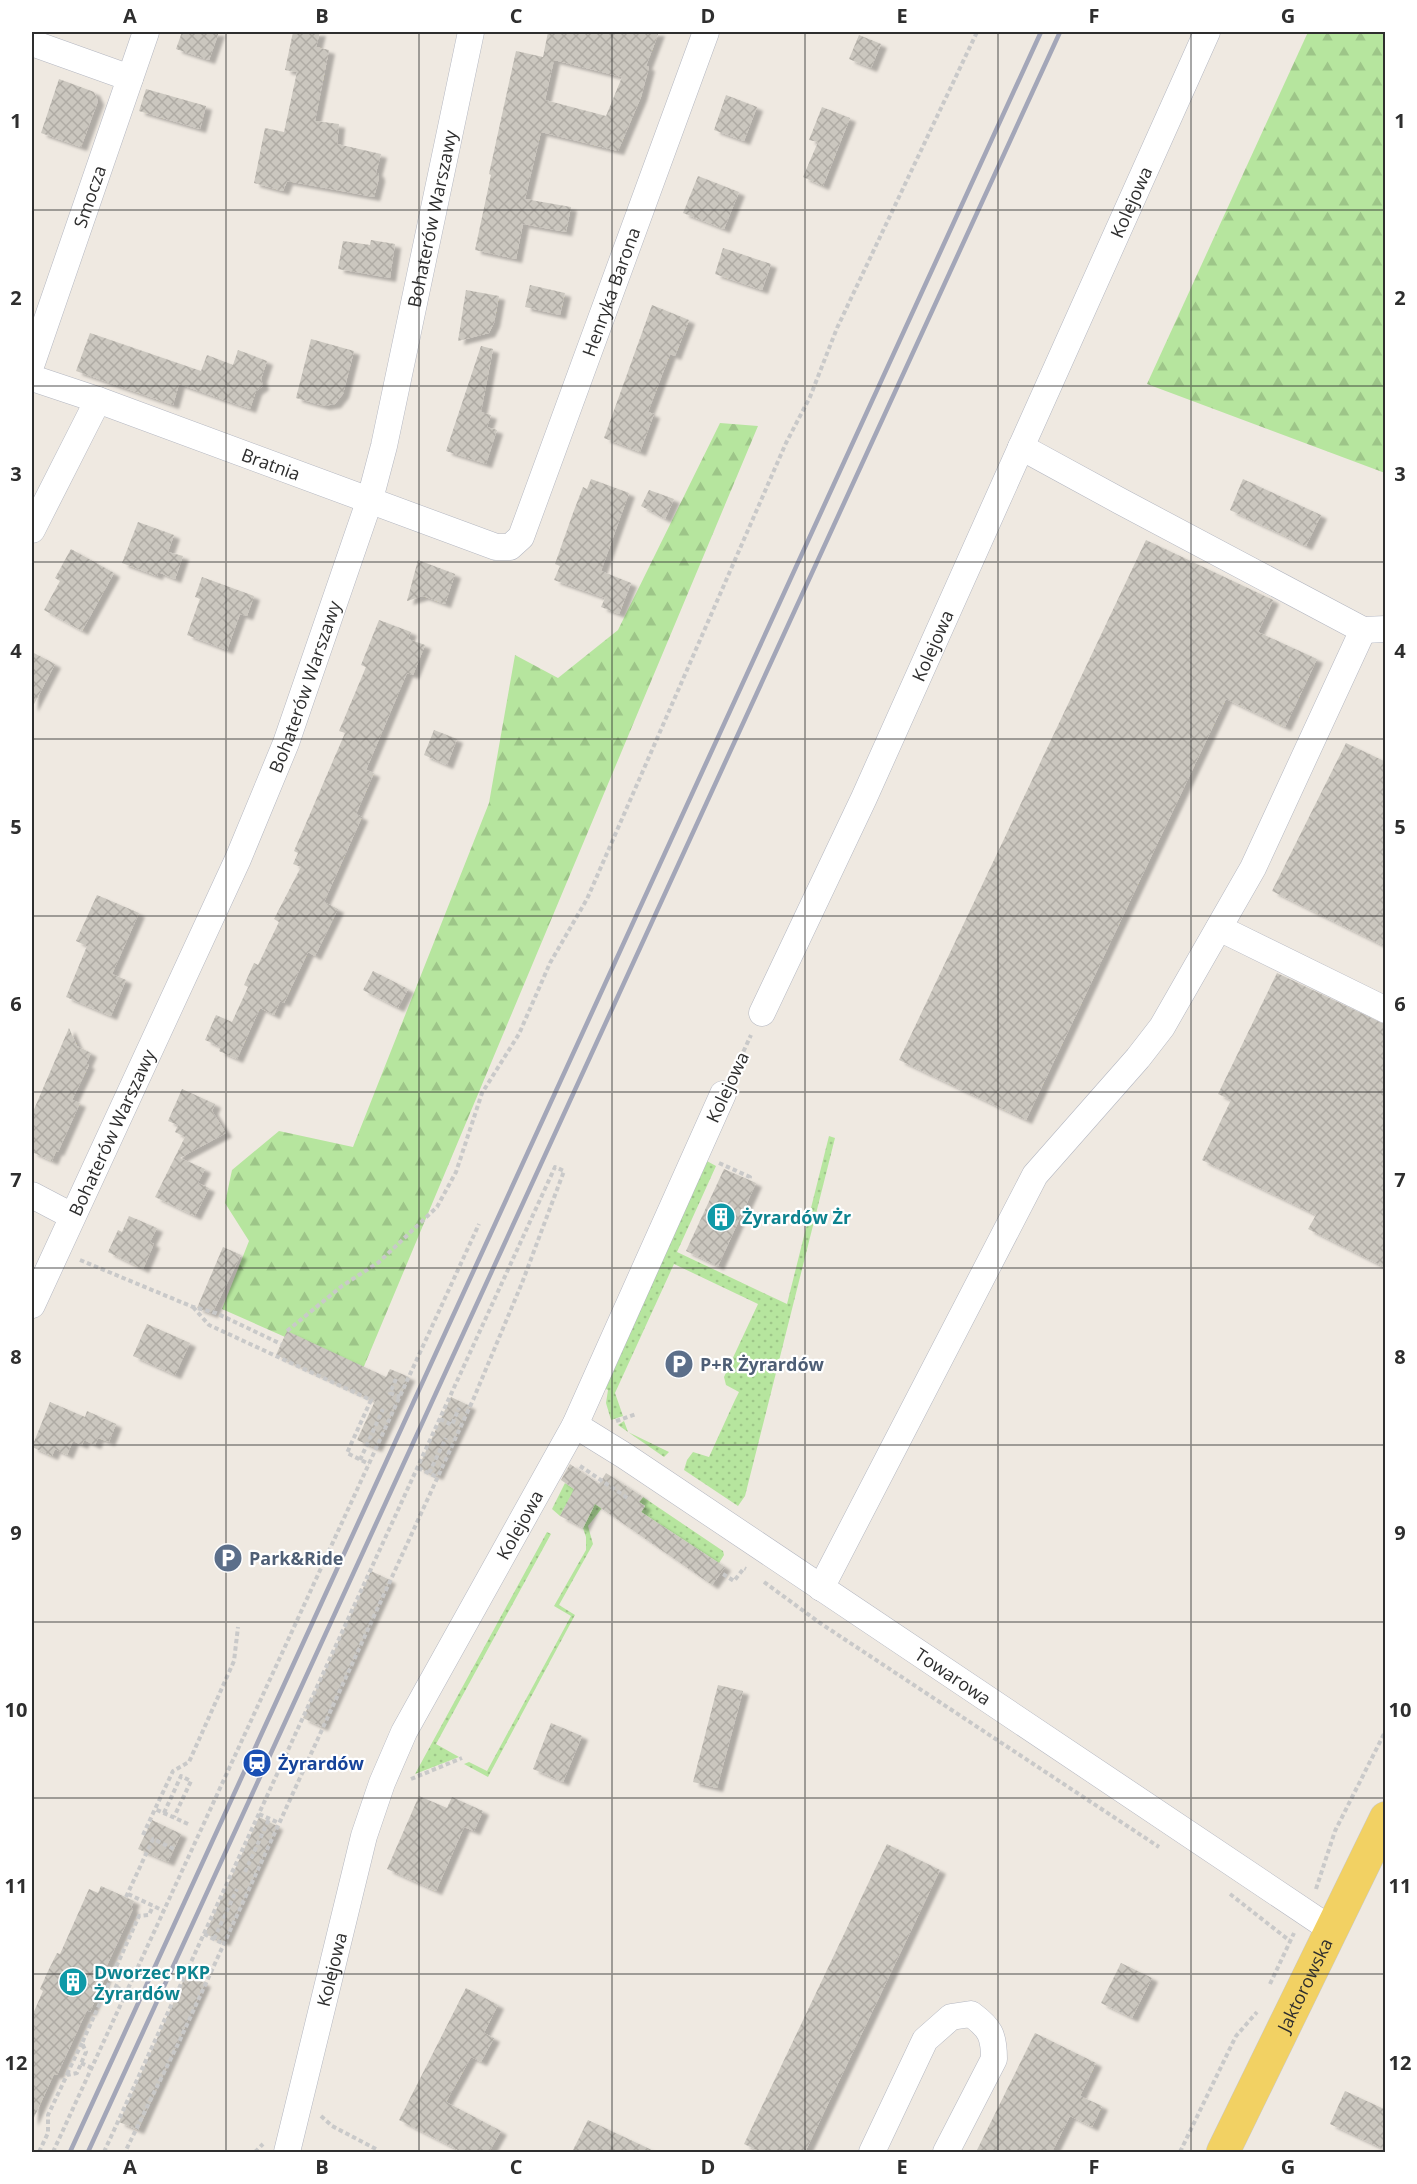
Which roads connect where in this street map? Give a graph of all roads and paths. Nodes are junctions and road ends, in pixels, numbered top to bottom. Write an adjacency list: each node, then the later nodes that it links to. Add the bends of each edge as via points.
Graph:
1 (146, 32): 7 (street, Smocza)
2 (471, 32): 12 (street, Bohaterów Warszawy)
3 (706, 32): 14 (street, Henryka Barona, via 521,537)
4 (977, 32): 28 (path, via 837,328 810,398 781,454 587,899 550,963 519,1034 482,1093 456,1172 437,1207 379,1262)
5 (1207, 32): 11 (street, Kolejowa)
6 (32, 43): 7 (street)
7 (130, 78): 8 (street, Smocza)
8 (32, 363)
9 (32, 378): 10 (street, Bratnia)
10 (98, 400): 12 (street, Bratnia); 13 (street)
11 (1021, 447): 15 (street); 18 (street, Kolejowa, via 864,798)
12 (370, 499): 14 (street, Bratnia, via 496,546); 23 (street, Bohaterów Warszawy, via 286,743 233,869)
13 (32, 530)
14 (510, 547)
15 (1374, 630): 16 (street)
16 (1219, 928): 17 (street); 49 (street, via 1162,1027 1035,1175)
17 (1386, 1010)
18 (762, 1013): 19 (path, Kolejowa)
19 (724, 1111): 20 (street, Kolejowa)
20 (697, 1153): 21 (path); 36 (street, Kolejowa)
21 (748, 1179)
22 (32, 1195): 23 (street)
23 (72, 1215): 26 (street, Bohaterów Warszawy)
24 (479, 1224): 31 (path)
25 (79, 1260): 27 (path)
26 (32, 1305)
27 (193, 1307): 29 (path, via 216,1313); 39 (path, via 209,1326 371,1400 346,1454)
28 (287, 1331)
29 (281, 1344)
30 (396, 1379): 31 (path, via 390,1393)
31 (399, 1398): 40 (path)
32 (459, 1408): 35 (path)
33 (383, 1409): 39 (path)
34 (440, 1419): 35 (path); 37 (path, via 555,1167 564,1171 506,1323); 41 (path)
35 (452, 1425): 37 (path)
36 (575, 1425): 49 (street, Towarowa); 91 (street, Kolejowa, via 404,1732 382,1783 350,1889)
37 (460, 1429): 43 (path)
38 (446, 1438): 42 (path)
39 (360, 1460): 40 (path)
40 (369, 1464): 69 (path)
41 (418, 1468): 42 (path); 56 (path)
42 (429, 1473): 43 (path)
43 (437, 1477): 60 (path)
44 (601, 1480): 45 (path)
45 (629, 1499)
46 (723, 1574): 47 (path, via 734,1581 744,1568)
47 (753, 1574)
48 (763, 1581): 63 (path, via 820,1623)
49 (821, 1588): 70 (street, Towarowa)
50 (238, 1627): 54 (path, via 234,1661 189,1762 173,1771)
51 (1386, 1730): 70 (path, via 1335,1831 1318,1886)
52 (462, 1758): 53 (path)
53 (409, 1780)
54 (155, 1809): 55 (path); 62 (path)
55 (164, 1813): 57 (path); 57 (path, via 181,1776 191,1781)
56 (259, 1814): 59 (path); 72 (path)
57 (174, 1817): 61 (path)
58 (1386, 1818): 71 (main road, Jaktorowska)
59 (269, 1819): 60 (path); 65 (path)
60 (279, 1823): 75 (path)
61 (188, 1824)
62 (143, 1835)
63 (1161, 1848)
64 (174, 1849): 68 (path, via 153,1839 127,1896)
65 (245, 1872)
66 (237, 1889): 73 (path)
67 (1226, 1891): 74 (path)
68 (153, 1906): 69 (path); 76 (path, via 149,1915 139,1916)
69 (164, 1911): 78 (path)
70 (1304, 1912): 71 (street, Towarowa); 74 (path)
71 (1332, 1930): 95 (main road, Jaktorowska)
72 (204, 1934): 73 (path); 89 (path)
73 (214, 1939): 75 (path)
74 (1290, 1941): 79 (path)
75 (224, 1944): 90 (path)
76 (116, 1969): 77 (path, via 120,1977); 81 (path)
77 (116, 1987): 78 (path); 81 (path, via 112,1996)
78 (127, 1992): 85 (path)
79 (1266, 1993)
80 (98, 1994): 81 (path)
81 (104, 1996): 83 (path)
82 (1262, 2003): 94 (path, via 1236,2036)
83 (82, 2043): 84 (path, via 86,2052); 86 (path)
84 (81, 2063): 85 (path); 86 (path, via 76,2073)
85 (92, 2068): 88 (path)
86 (67, 2074): 87 (path, via 48,2115 48,2133)
87 (39, 2152)
88 (53, 2152)
89 (104, 2152)
90 (125, 2152)
91 (287, 2152)
92 (872, 2152): 93 (street, via 925,2040 951,2017 971,2014 986,2026 994,2042 994,2059)
93 (946, 2152)
94 (1180, 2152)
95 (1222, 2152)

